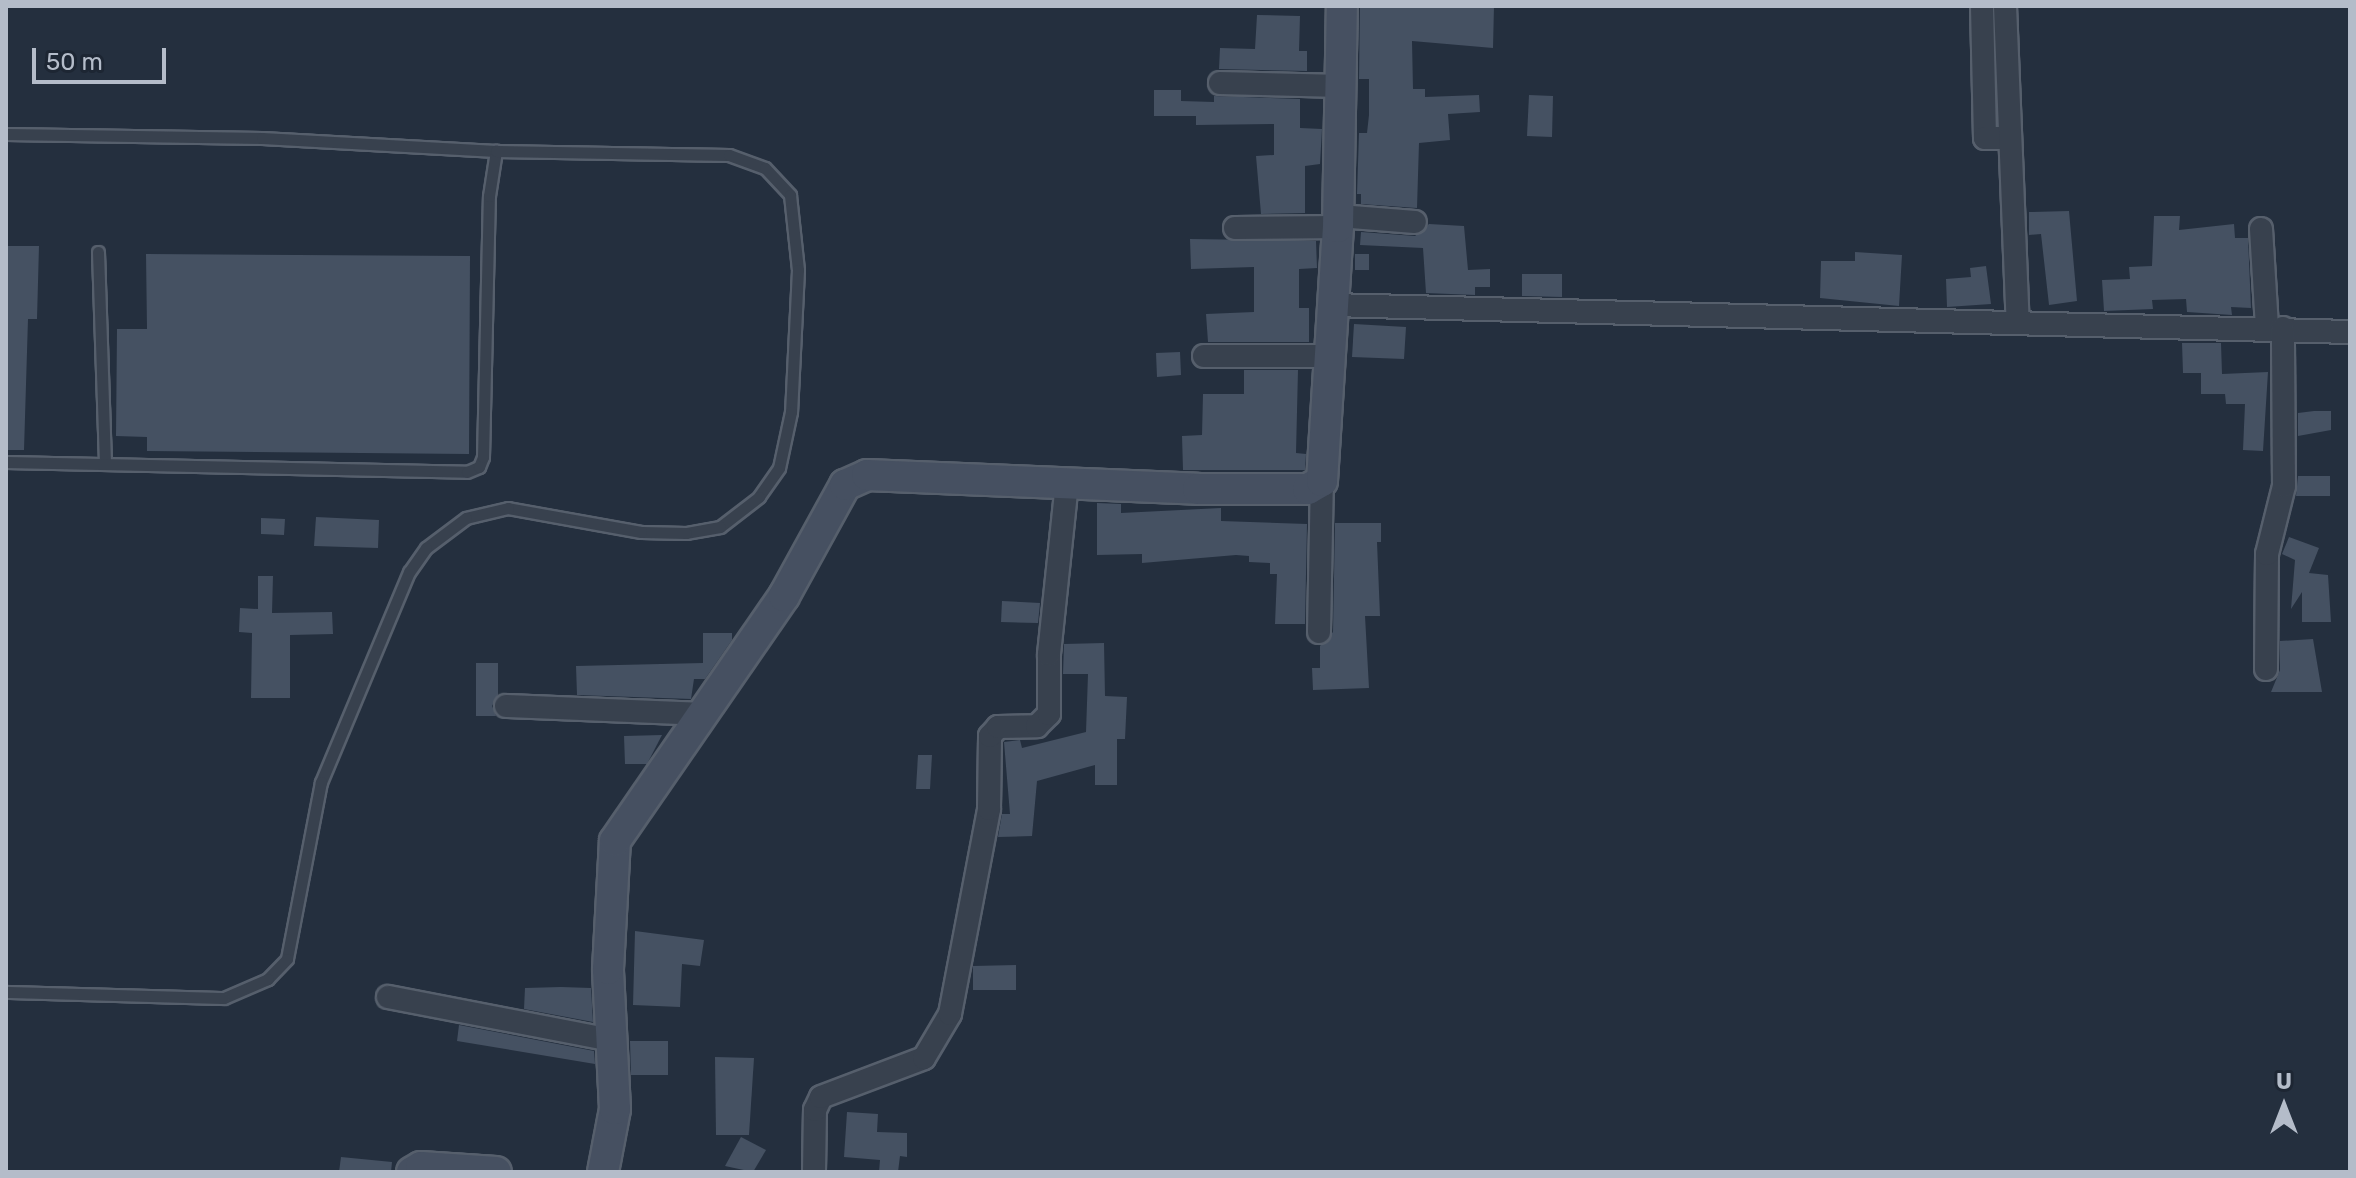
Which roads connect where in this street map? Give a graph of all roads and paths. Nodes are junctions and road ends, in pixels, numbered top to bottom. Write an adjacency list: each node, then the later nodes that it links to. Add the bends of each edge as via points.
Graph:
1 (1342, 6): 5 (street)
2 (1982, 6): 7 (street, via 1985,138)
3 (2005, 6): 7 (street)
4 (1220, 83): 5 (street)
5 (1341, 86): 9 (street)
6 (6, 134): 8 (lane, via 262,138)
7 (2009, 138): 15 (street)
8 (496, 151): 21 (lane, via 489,196 479,467 467,472); 28 (lane, via 729,155 765,168 790,195 798,241 798,318 791,412 772,484 720,527 686,533 641,532 508,508 466,518 426,548 403,586 321,782 308,829 290,948 268,979 224,998)
9 (1338, 222): 10 (street); 11 (street); 14 (street)
10 (1415, 222)
11 (1235, 228)
12 (2261, 229): 16 (street)
13 (98, 252): 21 (lane)
14 (1332, 305): 15 (street); 19 (street)
15 (2018, 323): 16 (street)
16 (2275, 327): 17 (street); 25 (street, via 2281,513 2271,536)
17 (2350, 332)
18 (1204, 356): 19 (street)
19 (1330, 356): 22 (street)
20 (6, 462): 21 (lane)
21 (105, 462)
22 (1322, 481): 23 (street, via 1308,489); 24 (street)
23 (1067, 484): 27 (street, via 856,477 831,507 784,596); 34 (street, via 1049,654 1049,714 1037,726 998,727 990,736 989,809 950,1014 924,1058 821,1097 815,1110)
24 (1319, 632)
25 (2266, 669)
26 (506, 706): 27 (street)
27 (706, 714): 30 (street, via 639,800 615,841 609,891)
28 (6, 992)
29 (388, 997): 30 (street)
30 (611, 1040): 33 (street, via 615,1109)
31 (486, 1171): 32 (street, via 421,1167)
32 (412, 1172)
33 (603, 1172)
34 (814, 1172)

